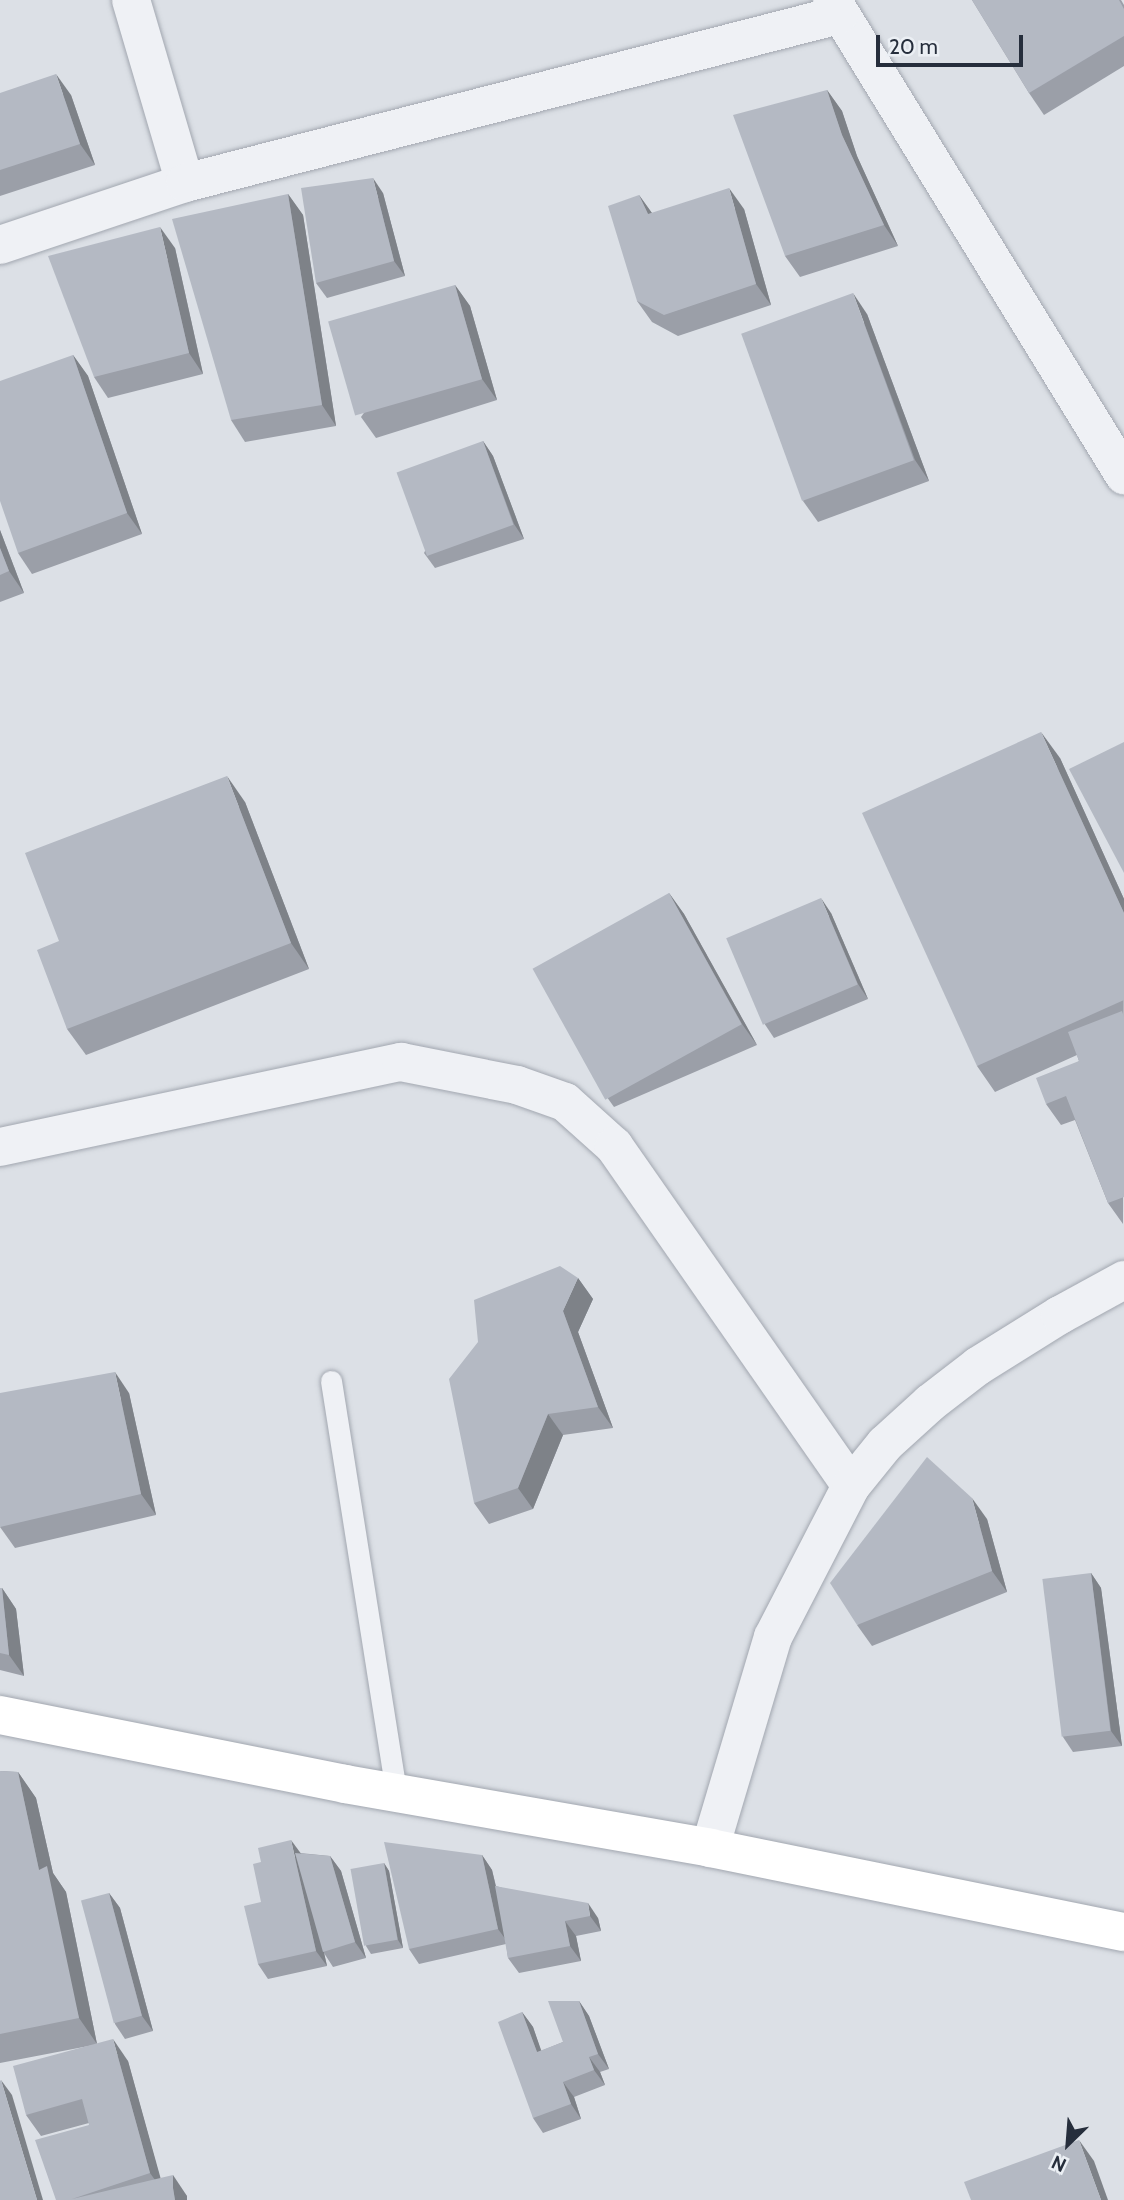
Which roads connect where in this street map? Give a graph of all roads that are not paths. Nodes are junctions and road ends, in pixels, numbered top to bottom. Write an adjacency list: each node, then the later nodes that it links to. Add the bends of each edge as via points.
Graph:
1 (131, 0): 3 (street)
2 (835, 8): 3 (street); 5 (street)
3 (185, 183): 4 (street)
4 (0, 245)
5 (1112, 429): 6 (street)
6 (1124, 475)
7 (0, 1147): 10 (street, via 401,1062 517,1085 565,1102 614,1146)
8 (1124, 1280): 10 (street, via 978,1366 885,1444)
9 (331, 1381): 12 (lane)
10 (851, 1486): 13 (street, via 774,1637)
11 (0, 1715): 12 (main road)
12 (396, 1793): 13 (main road)
13 (710, 1849): 14 (main road)
14 (1124, 1932)

